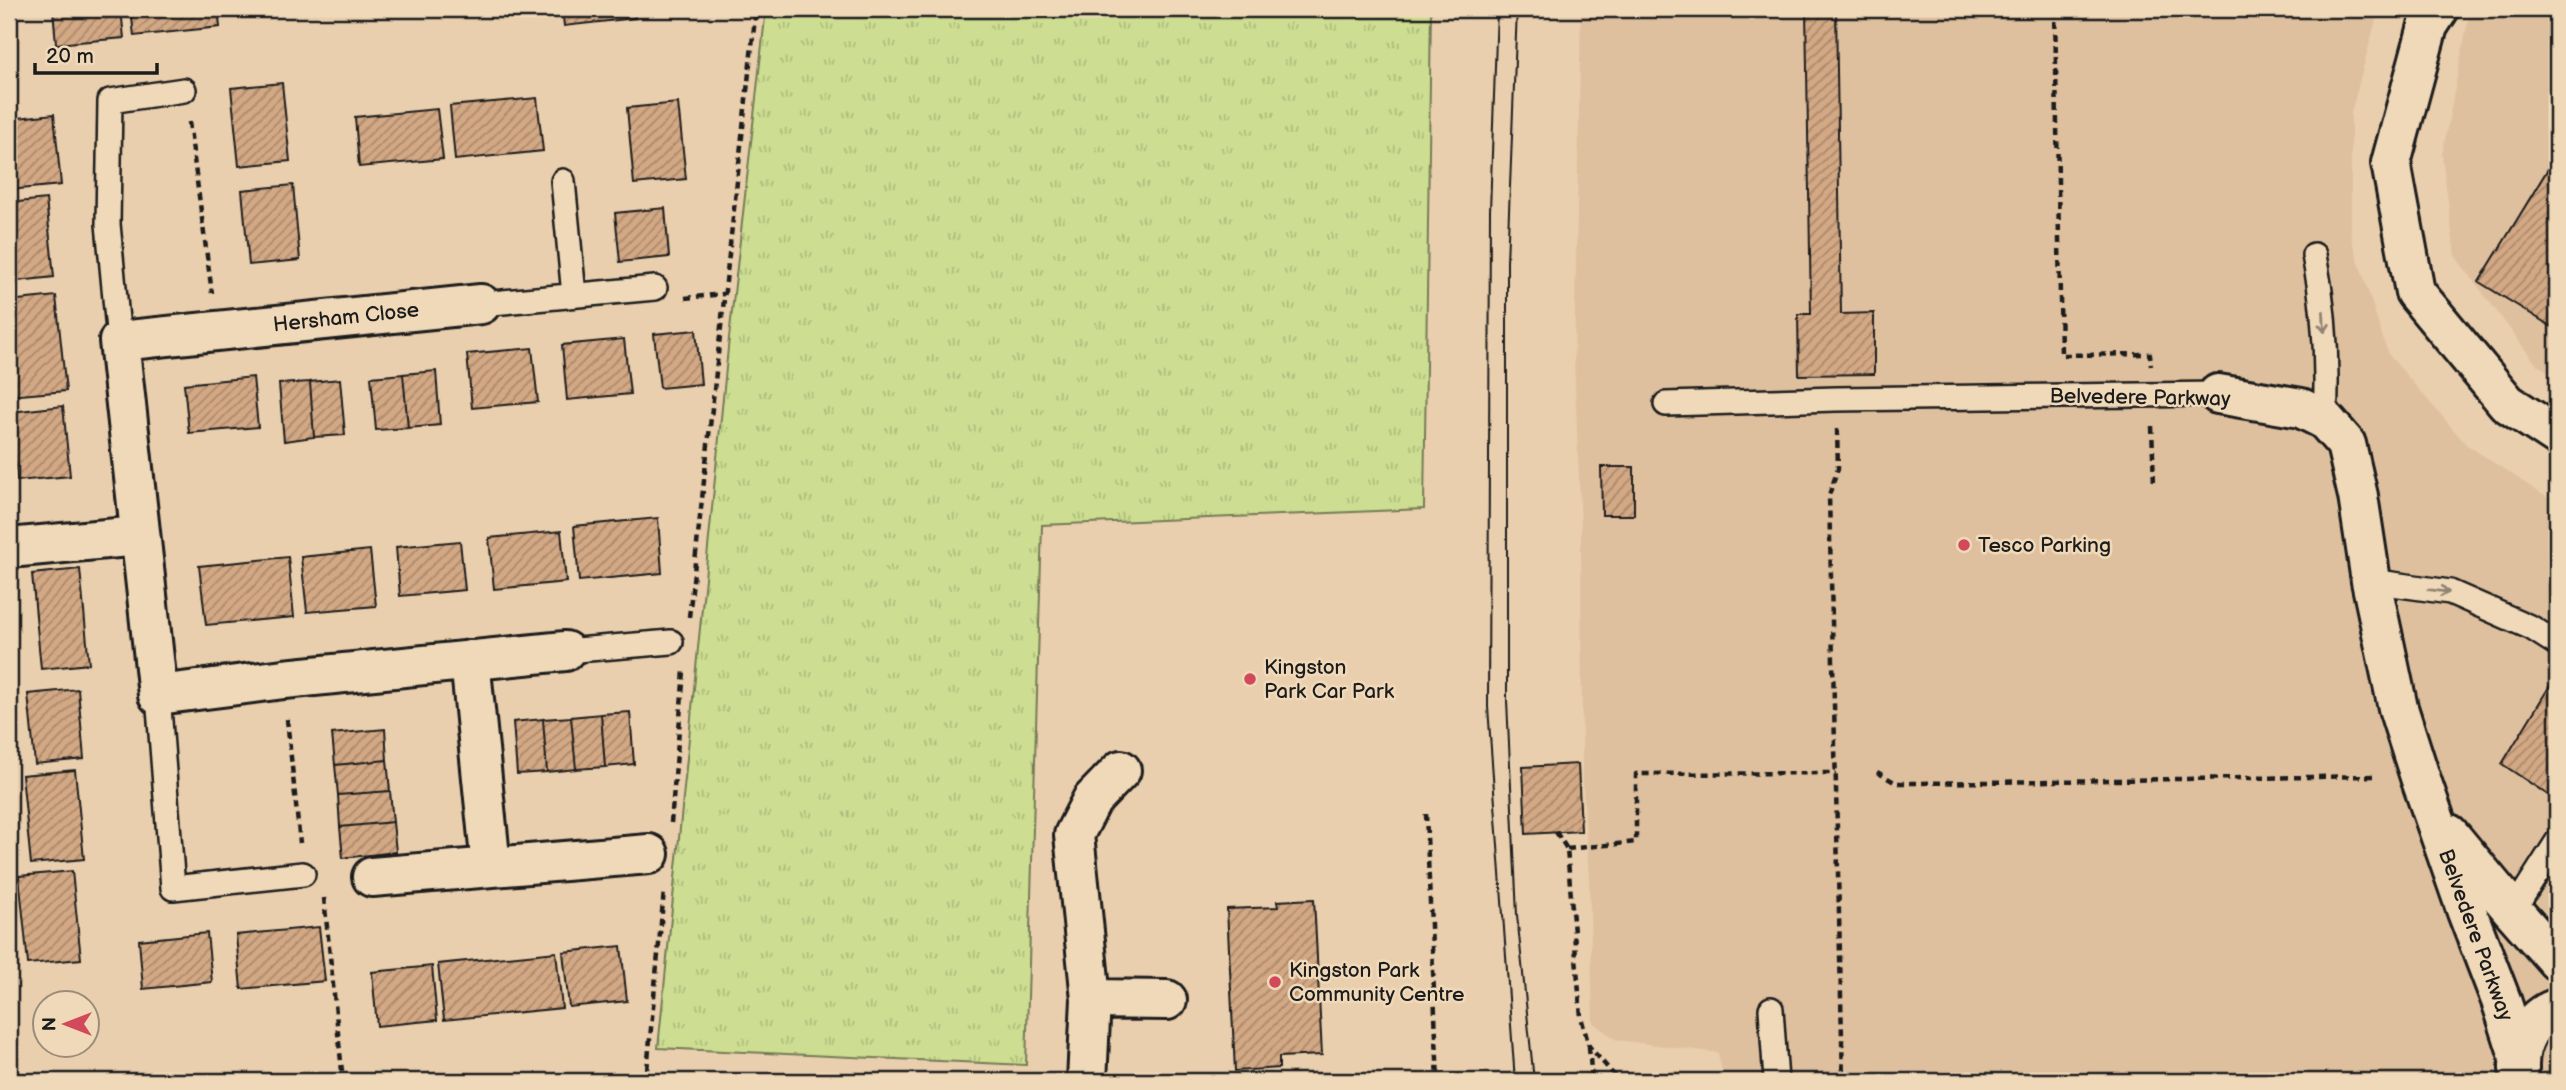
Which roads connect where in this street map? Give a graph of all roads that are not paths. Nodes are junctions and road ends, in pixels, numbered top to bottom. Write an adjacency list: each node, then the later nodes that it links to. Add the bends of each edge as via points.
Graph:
1 (2439, 9): 12 (street, via 2428,26 2391,163 2415,292 2507,403)
2 (184, 90): 8 (lane, via 110,101 108,224)
3 (563, 181): 6 (lane)
4 (2314, 255): 11 (lane, one-way to 11, via 2324,324)
5 (655, 288): 6 (lane, Hersham Close)
6 (573, 295): 7 (lane, Hersham Close)
7 (481, 304): 8 (street, Hersham Close)
8 (119, 341): 13 (street)
9 (2218, 394): 10 (lane, Belvedere Parkway); 11 (street, Belvedere Parkway, via 2301,408)
10 (1666, 404)
11 (2325, 420): 15 (street, Belvedere Parkway, via 2346,444)
12 (2557, 436)
13 (139, 536): 14 (street); 20 (street)
14 (9, 548)
15 (2371, 581): 17 (lane, one-way to 17, via 2450,592); 22 (street, Belvedere Parkway, via 2398,708)
16 (680, 635): 18 (lane)
17 (2557, 643)
18 (565, 651): 19 (street)
19 (470, 660): 20 (street); 25 (street)
20 (158, 695): 26 (lane, via 173,888)
21 (1121, 769): 30 (street, via 1092,800 1074,835)
22 (2433, 813): 28 (street, Belvedere Parkway); 34 (street, Belvedere Parkway, via 2502,1003)
23 (2557, 842): 28 (lane)
24 (662, 854): 25 (street)
25 (491, 867): 27 (street)
26 (303, 874)
27 (372, 877)
28 (2513, 911): 29 (street, Belvedere Parkway)
29 (2557, 961)
30 (1091, 999): 31 (street); 35 (street)
31 (1167, 1000)
32 (2557, 1008): 34 (street, via 2535,1023 2524,1038)
33 (1771, 1009): 36 (lane)
34 (2519, 1069)
35 (1087, 1081)
36 (1776, 1081)

